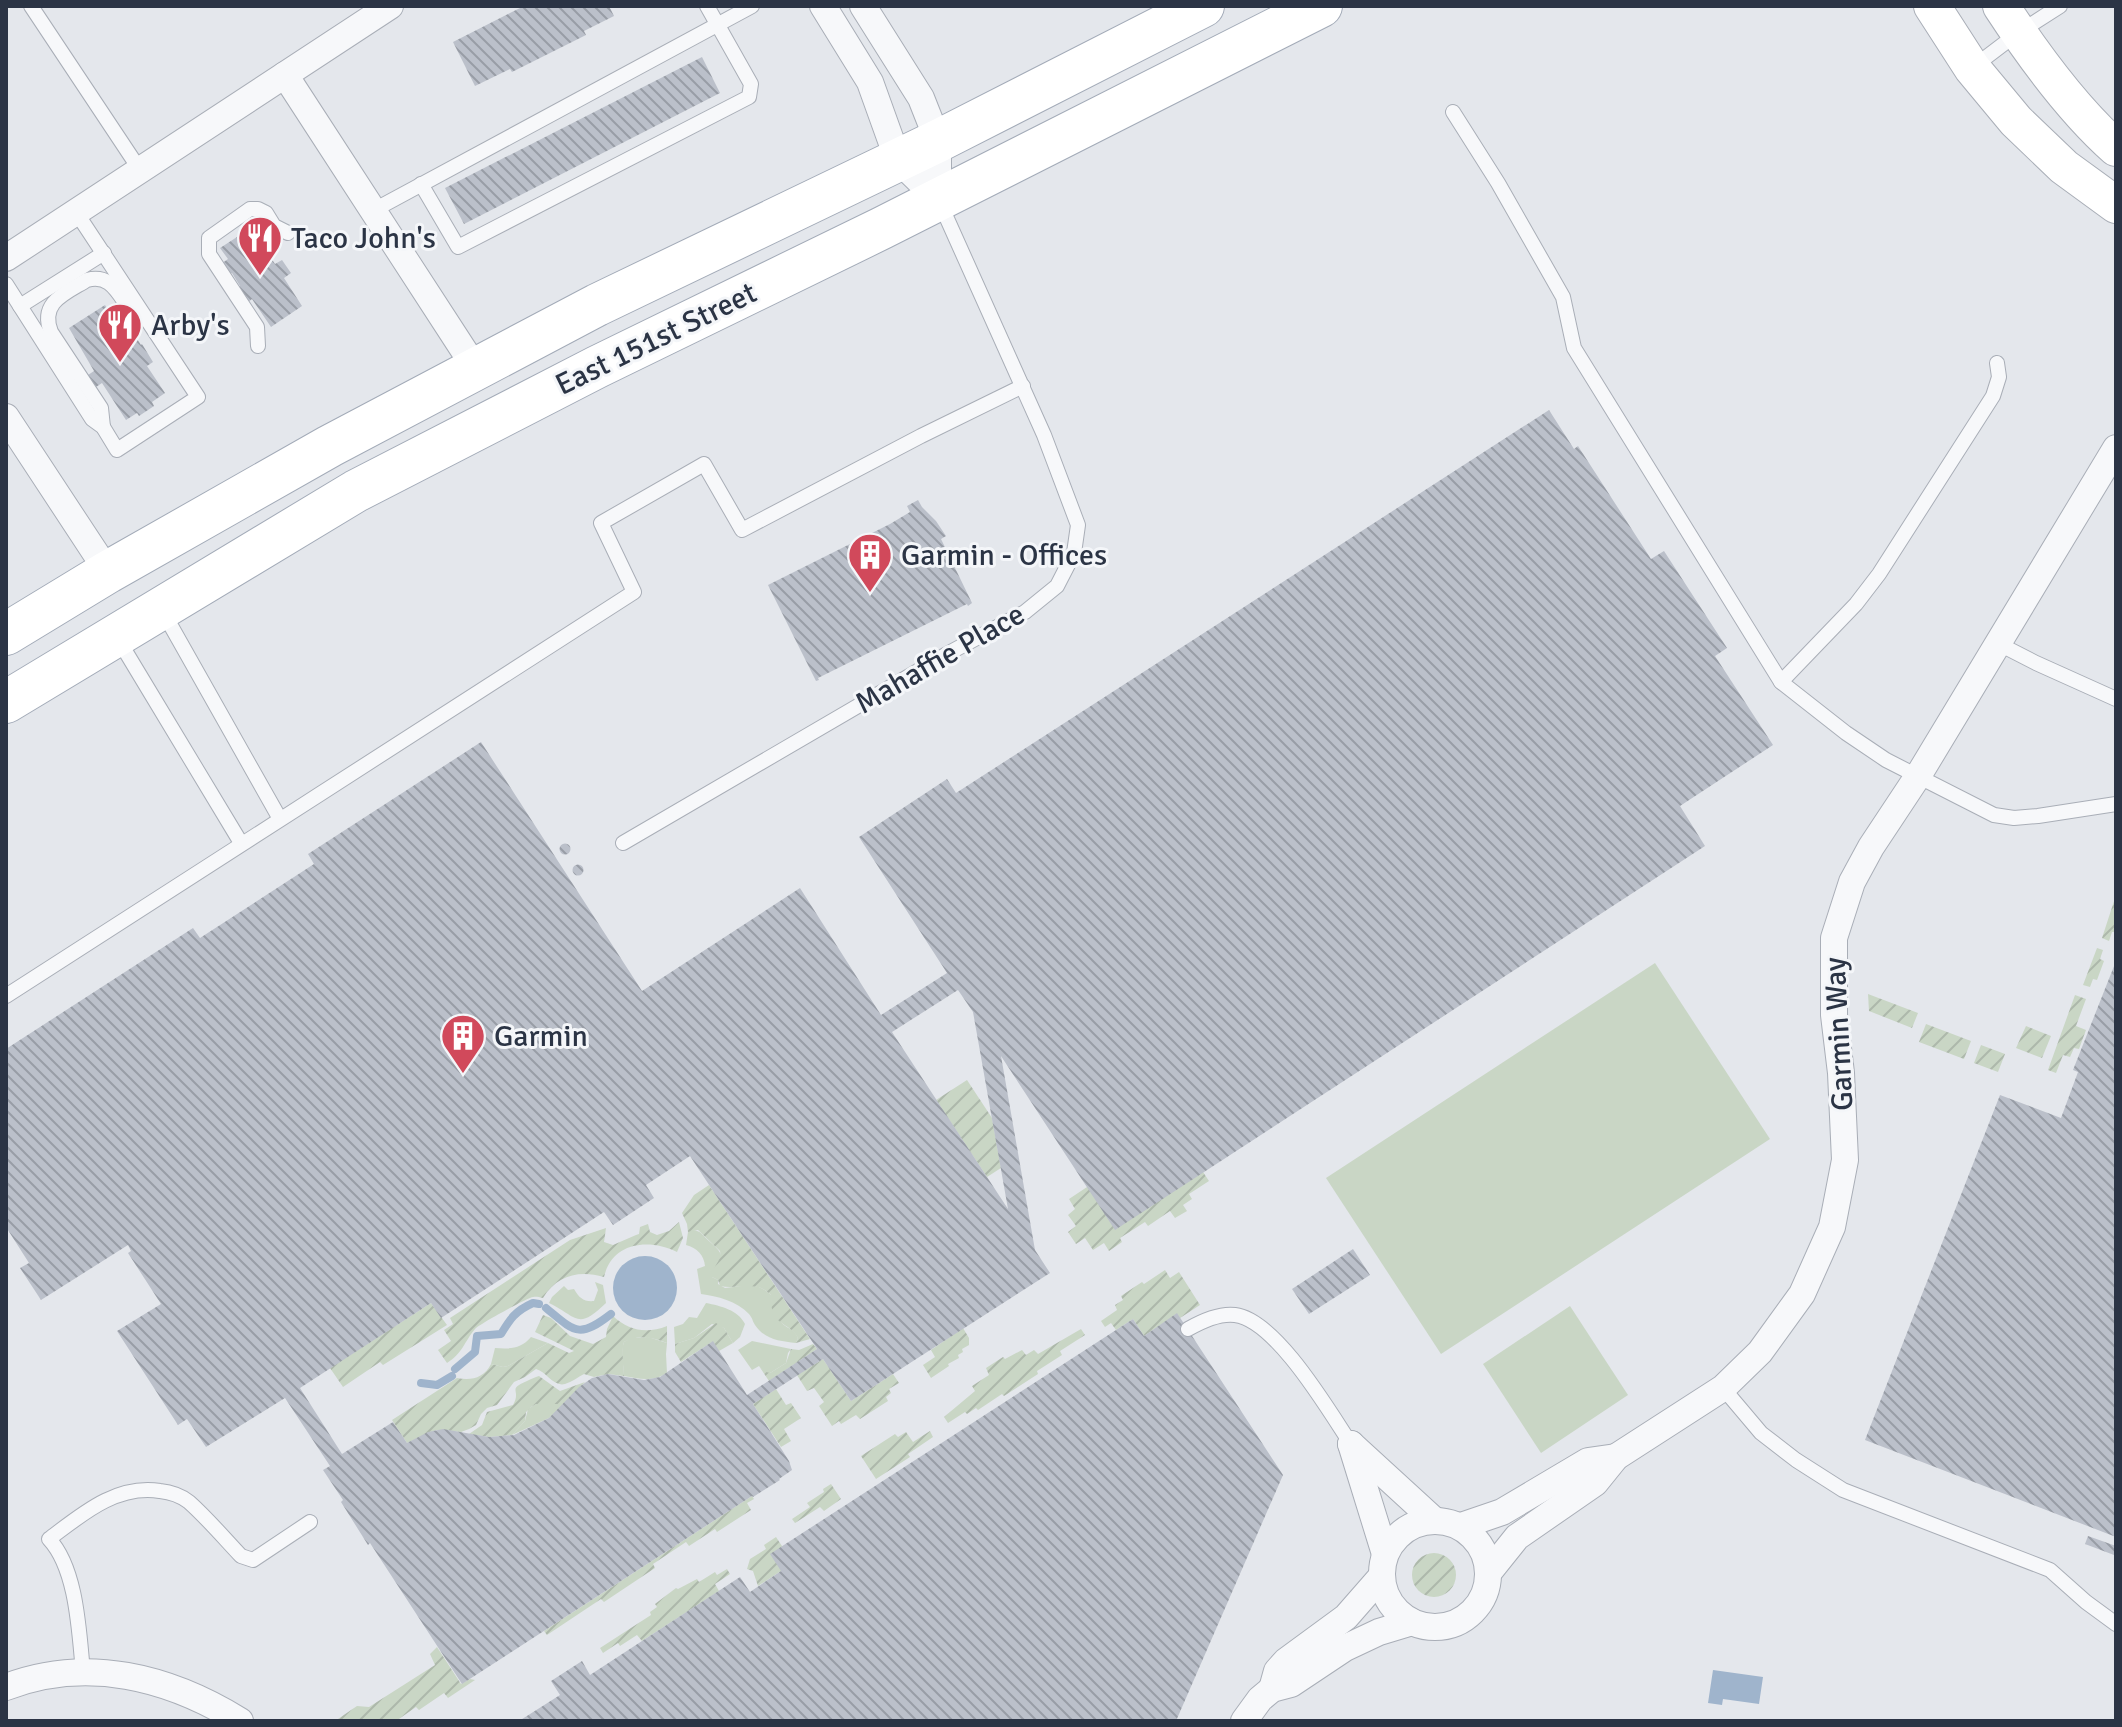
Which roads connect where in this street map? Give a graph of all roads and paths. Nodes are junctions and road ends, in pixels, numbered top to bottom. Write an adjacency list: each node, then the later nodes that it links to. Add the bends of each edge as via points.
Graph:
1 (31, 6): 19 (lane)
2 (390, 6): 14 (street)
3 (707, 6): 12 (lane)
4 (752, 6): 12 (lane)
5 (823, 6): 18 (street, via 870,82)
6 (863, 6): 16 (street, via 921,98)
7 (1203, 6): 16 (main road, East 151st Street)
8 (1321, 6): 21 (main road, East 151st Street)
9 (1932, 6): 13 (street)
10 (2060, 6): 11 (lane)
11 (2010, 19): 13 (lane); 17 (street)
12 (718, 24): 20 (lane); 20 (lane, via 751,84 749,97 458,247)
13 (1972, 68): 22 (street, via 2064,167)
14 (285, 75): 19 (street); 23 (street)
15 (1453, 112): 44 (lane, via 1563,297 1574,348)
16 (938, 141): 18 (main road, East 151st Street); 21 (street)
17 (2116, 148)
18 (898, 160): 21 (street); 33 (main road, East 151st Street)
19 (140, 170): 24 (street)
20 (421, 184): 23 (lane)
21 (938, 199): 34 (lane, Mahaffie Place); 39 (main road, East 151st Street, via 356,491)
22 (2116, 205)
23 (374, 210): 33 (street)
24 (76, 212): 26 (lane); 27 (street)
25 (288, 233): 30 (lane, via 274,226 266,213 250,209 209,238 209,254 257,327)
26 (104, 253): 29 (lane); 31 (lane)
27 (6, 258)
28 (6, 284): 29 (lane)
29 (20, 306): 36 (lane, via 92,419)
30 (258, 346)
31 (166, 347): 36 (lane, via 198,397 117,450); 36 (lane, via 150,341 115,288 101,278 87,280 54,301 48,325 101,408)
32 (1997, 363): 44 (lane, via 1993,396 1879,574)
33 (466, 374): 38 (main road, East 151st Street); 39 (main road, via 419,426 170,568)
34 (1023, 386): 49 (lane, via 742,530 704,464 601,523 634,592); 51 (lane, Mahaffie Place, via 1078,525 1074,553 1057,586 1025,612)
35 (6, 417): 38 (street)
36 (103, 427)
37 (2116, 448): 42 (street, Garmin Way)
38 (108, 572): 40 (main road, East 151st Street); 43 (main road, via 62,639)
39 (161, 609): 41 (main road, East 151st Street); 49 (lane)
40 (6, 634)
41 (116, 635): 46 (main road, East 151st Street); 50 (lane)
42 (1997, 643): 45 (lane); 47 (street, Garmin Way)
43 (6, 674)
44 (1781, 682): 47 (lane, via 1856,740)
45 (2116, 699)
46 (6, 702)
47 (1918, 776): 48 (lane, via 2006,817); 54 (street, Garmin Way, via 1852,882 1834,938 1845,1160 1832,1227 1802,1294 1760,1352)
48 (2116, 804)
49 (280, 819): 50 (lane)
50 (241, 843): 52 (lane)
51 (623, 843)
52 (6, 996)
53 (1188, 1329): 55 (lane, via 1234,1314 1259,1325 1296,1365)
54 (1723, 1388): 56 (street, Garmin Way); 63 (lane, via 1761,1433 1843,1490 2050,1570)
55 (1351, 1444): 57 (street); 60 (street)
56 (1616, 1457): 59 (street, Garmin Way, via 1588,1461 1502,1512); 61 (street, Garmin Way, via 1595,1483 1517,1537)
57 (1434, 1520): 59 (street); 60 (street, Garmin Way, via 1407,1528 1390,1544)
58 (310, 1522): 64 (lane, via 253,1560 241,1556 187,1500 171,1492 133,1491 89,1510 49,1539 66,1567)
59 (1461, 1526): 61 (street, via 1481,1545)
60 (1383, 1566): 62 (street, via 1388,1599); 66 (street, Garmin Way, via 1346,1617 1286,1661)
61 (1489, 1572): 62 (street, Garmin Way, via 1480,1603 1465,1618 1433,1627)
62 (1412, 1622): 66 (street, Garmin Way, via 1345,1648 1291,1684)
63 (2116, 1624)
64 (83, 1672): 65 (street); 67 (street, via 133,1676 176,1688)
65 (6, 1687)
66 (1272, 1689): 68 (street, Garmin Way)
67 (240, 1721)
68 (1244, 1721)

